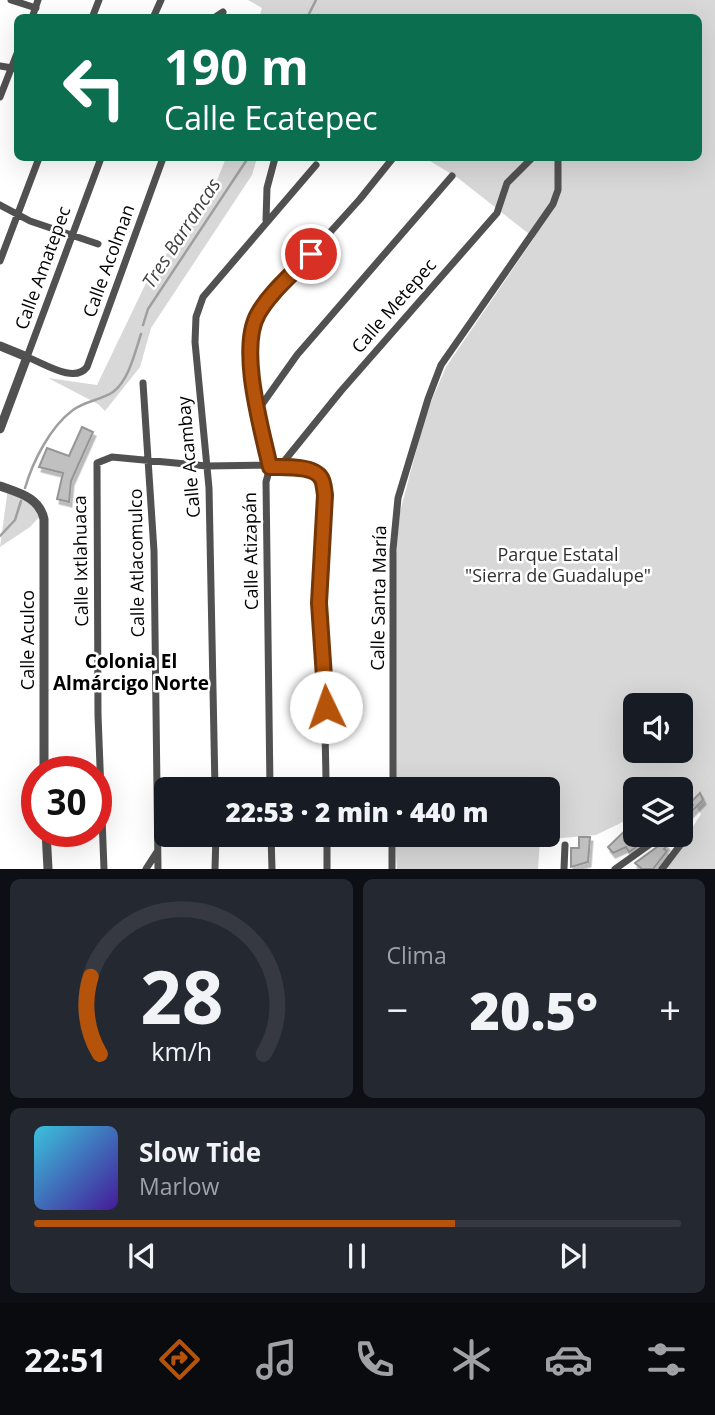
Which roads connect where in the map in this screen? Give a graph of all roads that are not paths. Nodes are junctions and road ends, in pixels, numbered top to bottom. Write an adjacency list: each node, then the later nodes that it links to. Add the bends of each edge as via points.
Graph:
1 (11, 0): 2 (street)
2 (37, 4)
3 (223, 12): 4 (street)
4 (220, 14)
5 (14, 69): 6 (street)
6 (0, 97)
7 (38, 161): 17 (street)
8 (100, 161): 19 (street, Calle Amatepec)
9 (162, 161): 23 (street, Calle Acolman, via 87,367 73,375)
10 (274, 161): 18 (street, via 267,188)
11 (390, 161): 25 (street, Calle Atizapán, via 257,315 251,340)
12 (528, 161): 29 (street, Calle Metepec, via 507,183 497,213)
13 (558, 161): 36 (street, Calle Santa María, via 553,204 434,380 398,498 393,550)
14 (316, 165): 18 (street, Calle Acambay)
15 (452, 176): 25 (street, via 297,355)
16 (0, 205): 17 (street)
17 (19, 214): 19 (street); 21 (street)
18 (267, 220): 28 (street, Calle Acambay, via 197,307 195,342)
19 (72, 236): 20 (street); 23 (street, Calle Amatepec)
20 (98, 244)
21 (0, 261)
22 (0, 346): 23 (street)
23 (27, 357): 26 (street, Calle Amatepec)
24 (143, 383): 27 (street, Calle Atlacomulco)
25 (258, 410): 30 (street, Calle Atizapán)
26 (0, 429)
27 (149, 460): 28 (street); 45 (street, Calle Atlacomulco); 47 (street, Calle Ixtlahuaca, via 106,457 97,463)
28 (207, 466): 30 (street); 33 (street, Calle Acambay)
29 (281, 466): 30 (street); 35 (street, via 318,474 325,495 319,603)
30 (270, 467): 34 (street, Calle Atizapán, via 266,482)
31 (0, 486): 32 (street, Calle Aculco, via 26,496 40,508 44,519)
32 (44, 756)
33 (215, 777)
34 (270, 777)
35 (326, 777)
36 (393, 777)
37 (565, 845): 54 (street)
38 (47, 847): 46 (street)
39 (216, 847): 50 (street)
40 (271, 847): 51 (street)
41 (327, 847): 52 (street)
42 (392, 847): 53 (street)
43 (646, 847): 55 (street)
44 (679, 847): 56 (street)
45 (157, 851): 48 (street); 49 (street, Calle Atlacomulco)
46 (48, 869)
47 (104, 869)
48 (146, 869)
49 (158, 869)
50 (215, 869)
51 (272, 869)
52 (327, 869)
53 (392, 869)
54 (564, 869)
55 (615, 869)
56 (662, 869)

